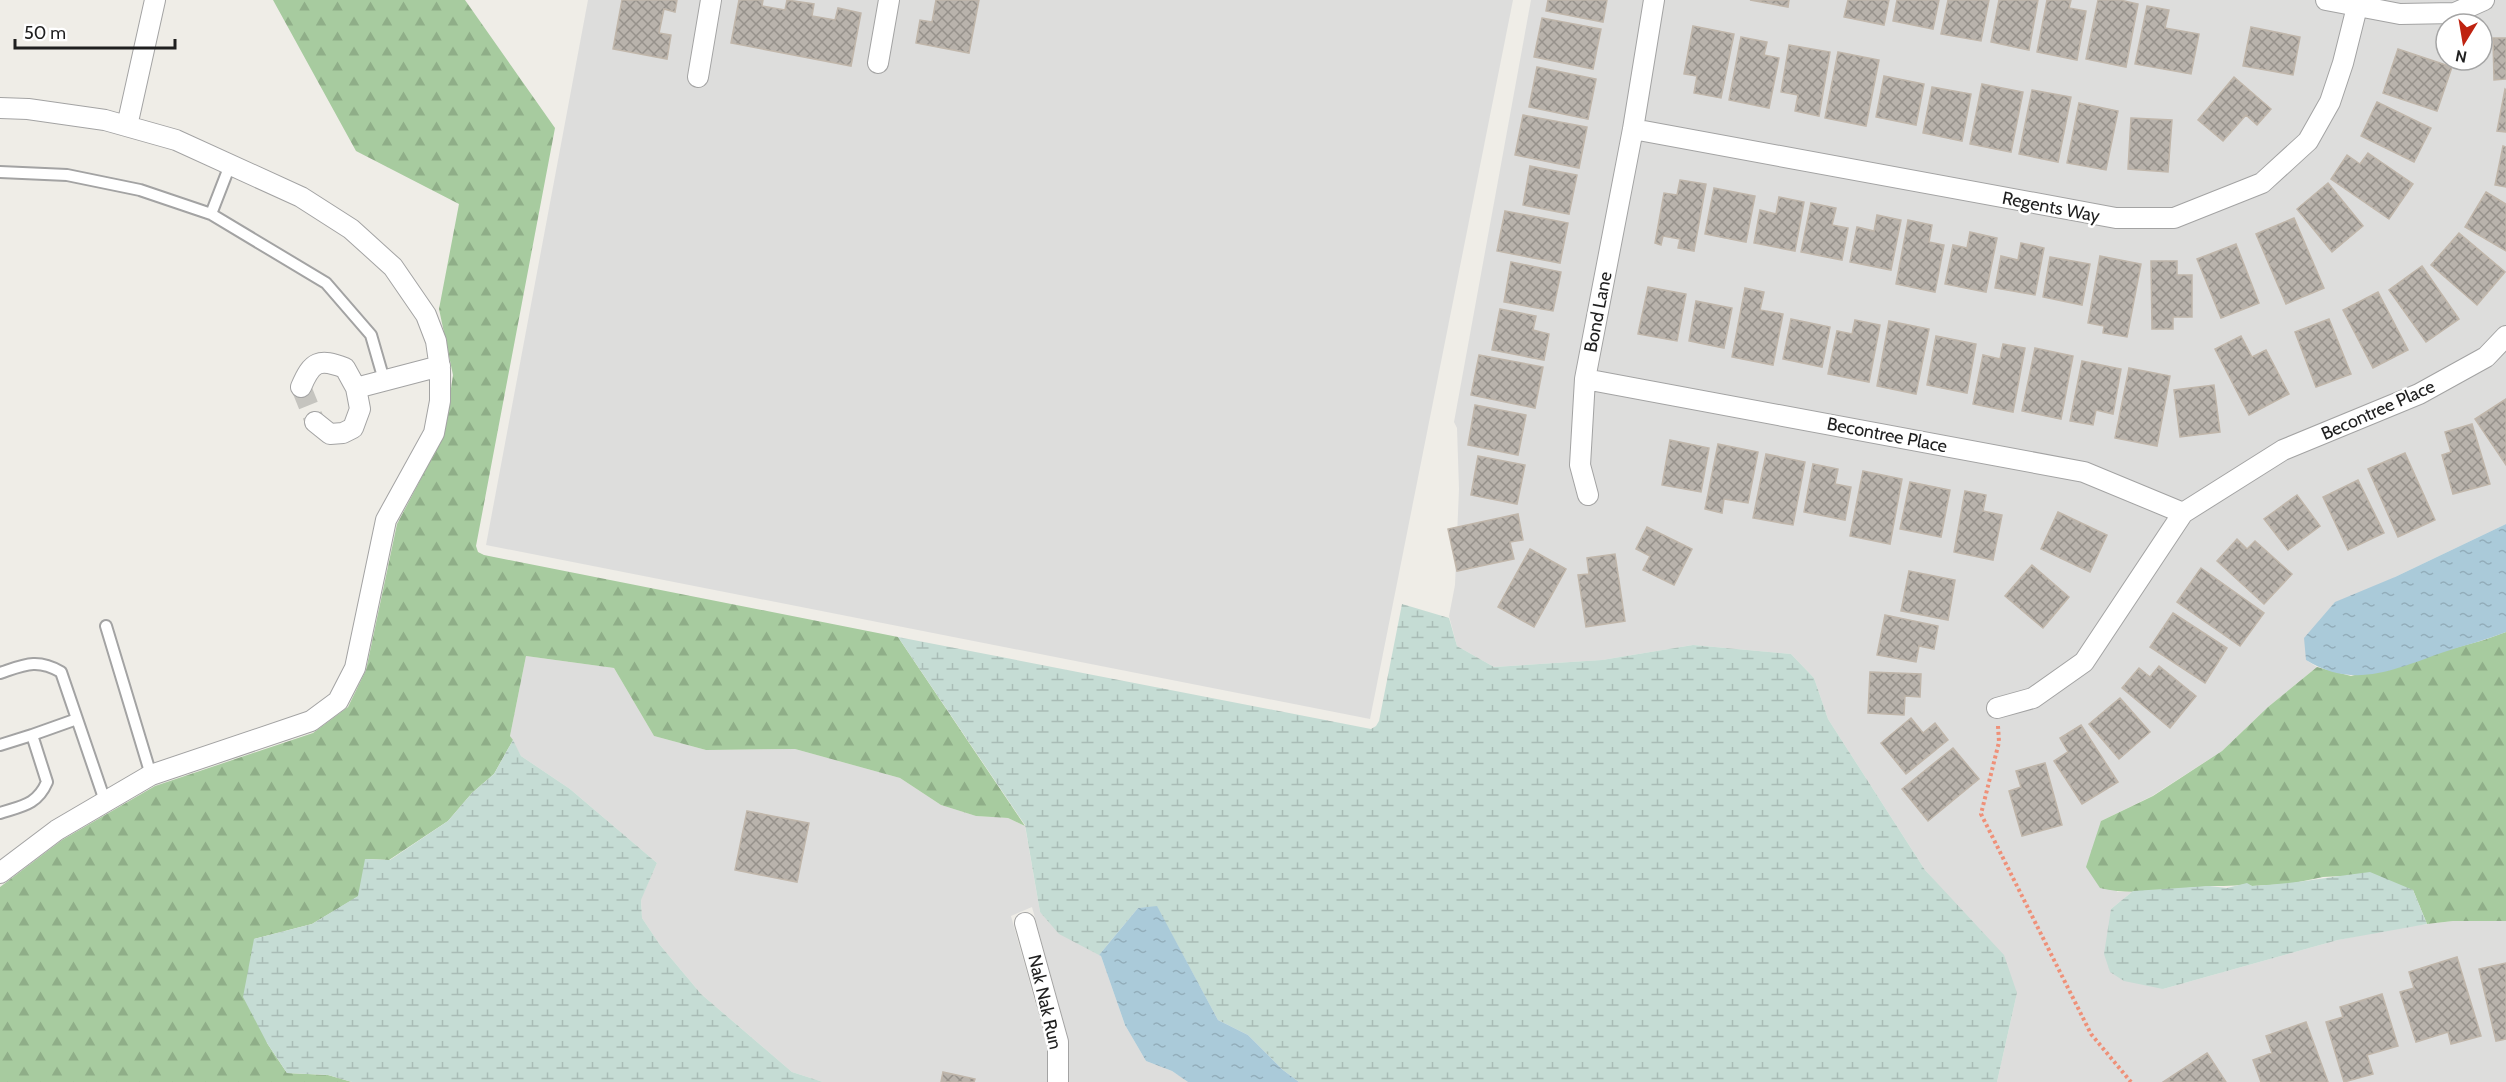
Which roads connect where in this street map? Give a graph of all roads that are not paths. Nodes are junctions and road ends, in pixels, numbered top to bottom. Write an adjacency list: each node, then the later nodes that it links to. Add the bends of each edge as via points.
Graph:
1 (155, 0): 11 (street)
2 (711, 0): 9 (street)
3 (889, 0): 8 (street)
4 (1654, 0): 12 (street)
5 (2326, 0): 7 (street)
6 (2484, 0): 7 (street, via 2455,13 2400,14)
7 (2357, 7): 12 (street, Regents Way, via 2330,102 2308,141 2262,183 2174,218 2115,219)
8 (878, 63)
9 (698, 76)
10 (0, 108): 11 (street)
11 (127, 126): 13 (street, via 176,140)
12 (1633, 129): 18 (street, Bond Lane)
13 (230, 165): 15 (lane); 17 (street, via 301,197 351,229 393,267 426,315)
14 (0, 172): 15 (lane, via 67,175 140,190)
15 (211, 214): 19 (lane, via 326,283 371,335)
16 (2506, 336): 24 (street, Becontree Place, via 2486,357 2419,394 2283,450)
17 (440, 366): 19 (street); 31 (street, via 440,401 434,433 386,520 355,668 338,701 311,720)
18 (1585, 379): 23 (street, Bond Lane, via 1580,465); 24 (street, Becontree Place, via 2084,472)
19 (384, 381): 21 (street)
20 (301, 387): 21 (street, via 309,369 328,361 345,368)
21 (356, 388): 22 (street, via 360,409 353,428 343,434 330,434)
22 (315, 423)
23 (1588, 495)
24 (2183, 513): 27 (street, Becontree Place, via 2084,662 2032,698)
25 (106, 626): 31 (lane)
26 (0, 673): 28 (lane, via 30,663 48,664 61,672)
27 (1997, 708)
28 (77, 719): 29 (lane); 32 (lane)
29 (32, 735): 30 (lane); 33 (lane, via 47,782 41,795 31,803)
30 (0, 745)
31 (151, 775): 32 (street)
32 (105, 801): 34 (street, via 57,830)
33 (0, 813)
34 (0, 873)
35 (1025, 923): 36 (street, Nak Nak Run, via 1058,1042)
36 (1058, 1082)

